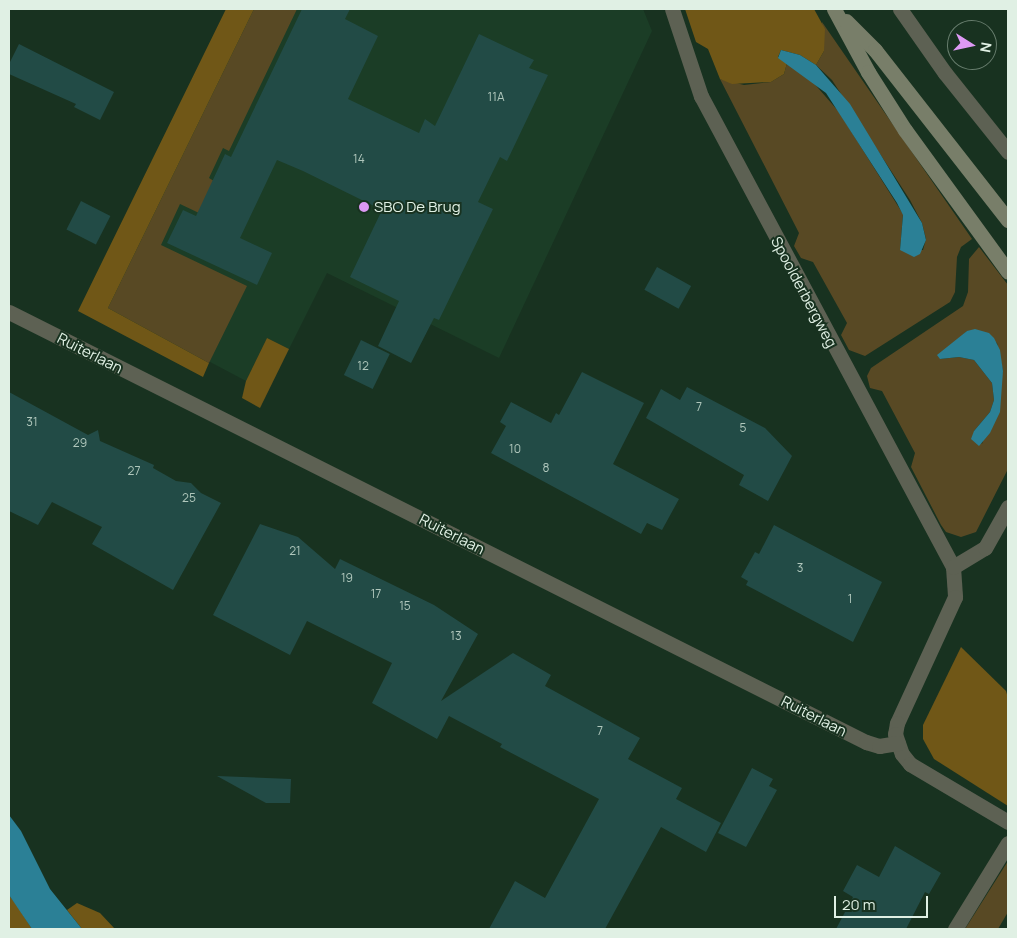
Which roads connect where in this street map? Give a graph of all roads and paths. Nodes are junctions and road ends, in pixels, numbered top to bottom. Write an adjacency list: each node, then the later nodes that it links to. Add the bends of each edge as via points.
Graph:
1 (672, 9): 9 (street, Spoolderbergweg, via 701,96)
2 (834, 9): 5 (main road, via 875,50); 6 (main road, via 868,72 905,130)
3 (900, 9): 4 (street)
4 (1008, 152)
5 (1008, 220)
6 (1008, 272)
7 (9, 312): 10 (street, Ruiterlaan, via 866,742 879,746)
8 (1008, 506): 9 (street, via 985,548)
9 (953, 567): 10 (street, Spoolderbergweg, via 956,589 902,708 895,734)
10 (898, 743): 11 (street, via 910,764)
11 (1008, 822)
12 (1008, 843): 13 (street)
13 (955, 929)

